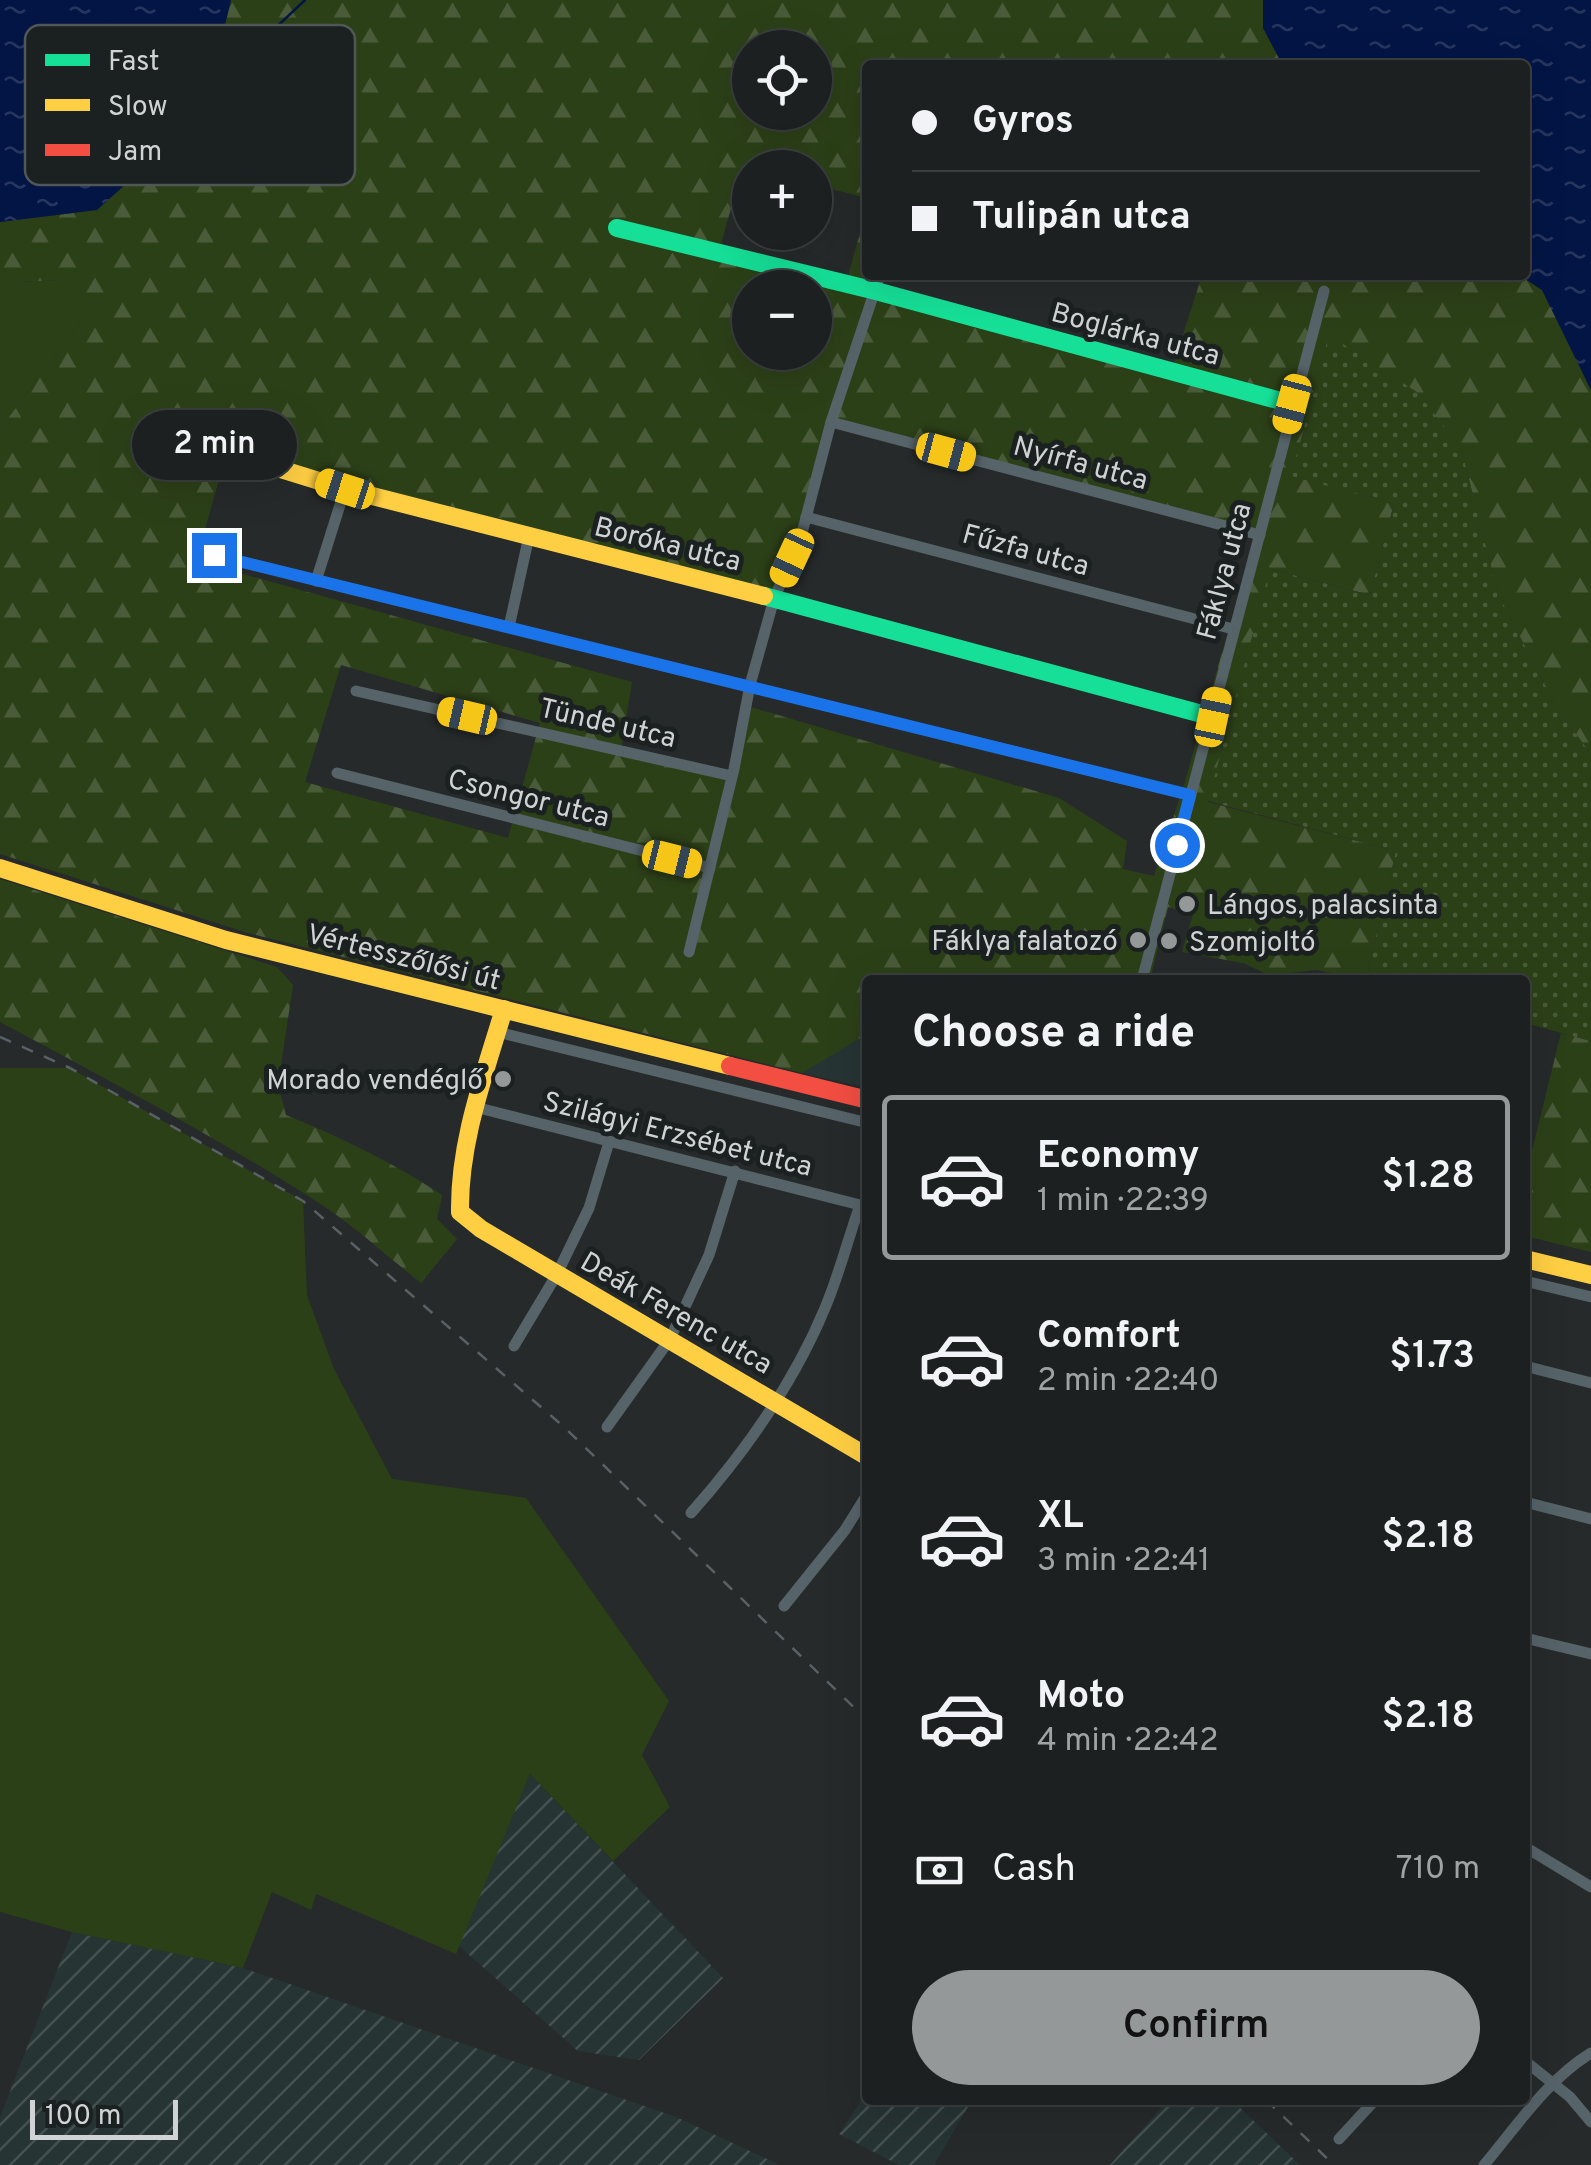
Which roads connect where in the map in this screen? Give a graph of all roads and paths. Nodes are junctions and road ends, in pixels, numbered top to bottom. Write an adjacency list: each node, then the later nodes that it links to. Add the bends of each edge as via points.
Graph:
1 (617, 228): 2 (street, Boglárka utca)
2 (862, 280)
3 (878, 283): 5 (street, Boglárka utca); 6 (street)
4 (1324, 292): 5 (street, Fáklya utca)
5 (1292, 404): 10 (street, Fáklya utca)
6 (831, 422): 9 (street); 10 (street, Nyírfa utca)
7 (225, 452): 8 (street, Boróka utca)
8 (345, 489): 11 (street, Boróka utca); 13 (street)
9 (806, 517): 14 (street); 16 (street, Fűzfa utca)
10 (1260, 535): 16 (street, Fáklya utca)
11 (530, 536): 14 (street, Boróka utca); 15 (street)
12 (214, 555): 13 (street)
13 (316, 581): 15 (street)
14 (774, 598): 17 (street); 19 (street, Boróka utca)
15 (509, 627): 17 (street)
16 (1233, 628): 19 (street, Fáklya utca)
17 (750, 685): 21 (street); 22 (street)
18 (356, 691): 21 (street, Tünde utca)
19 (1213, 717): 22 (street, Fáklya utca)
20 (336, 773): 24 (street, Csongor utca)
21 (732, 776): 24 (street)
22 (1190, 795): 26 (street, Fáklya utca)
23 (0, 868): 27 (street, Vértesszőlősi út, via 226,940)
24 (710, 868): 25 (street)
25 (689, 952)
26 (1143, 975)
27 (504, 1009): 28 (street); 29 (street, Vértesszőlősi út)
28 (497, 1032): 30 (street, Vértesszőlősi út); 32 (street)
29 (631, 1040): 30 (street); 31 (street, Vértesszőlősi út)
30 (626, 1064): 33 (street, Vértesszőlősi út)
31 (862, 1098)
32 (475, 1107): 34 (street, Szilágyi Erzsébet utca); 39 (street, Deák Ferenc utca, via 458,1190 460,1212)
33 (862, 1122)
34 (609, 1142): 35 (street, Szilágyi Erzsébet utca); 39 (street, via 589,1208)
35 (735, 1171): 36 (street, Szilágyi Erzsébet utca); 43 (street, via 709,1255)
36 (862, 1205)
37 (862, 1211): 47 (street)
38 (1530, 1260): 40 (street)
39 (556, 1274): 43 (street, Deák Ferenc utca); 44 (street)
40 (1591, 1275)
41 (1530, 1282): 42 (street)
42 (1591, 1297)
43 (670, 1338): 47 (street, Deák Ferenc utca); 48 (street)
44 (514, 1346)
45 (1530, 1367): 46 (street)
46 (1591, 1382)
47 (778, 1403): 49 (street, Deák Ferenc utca); 52 (street)
48 (607, 1427)
49 (862, 1453)
50 (862, 1503): 54 (street)
51 (1530, 1503): 53 (street)
52 (691, 1513)
53 (1591, 1519)
54 (784, 1606)
55 (1530, 1639): 56 (street)
56 (1591, 1654)
57 (1530, 1850): 58 (street)
58 (1591, 1888)
59 (1591, 2053): 61 (street)
60 (1530, 2065): 61 (street)
61 (1554, 2082): 63 (street); 65 (street)
62 (1370, 2105): 64 (street)
63 (1591, 2122)
64 (1340, 2139)
65 (1484, 2165)

